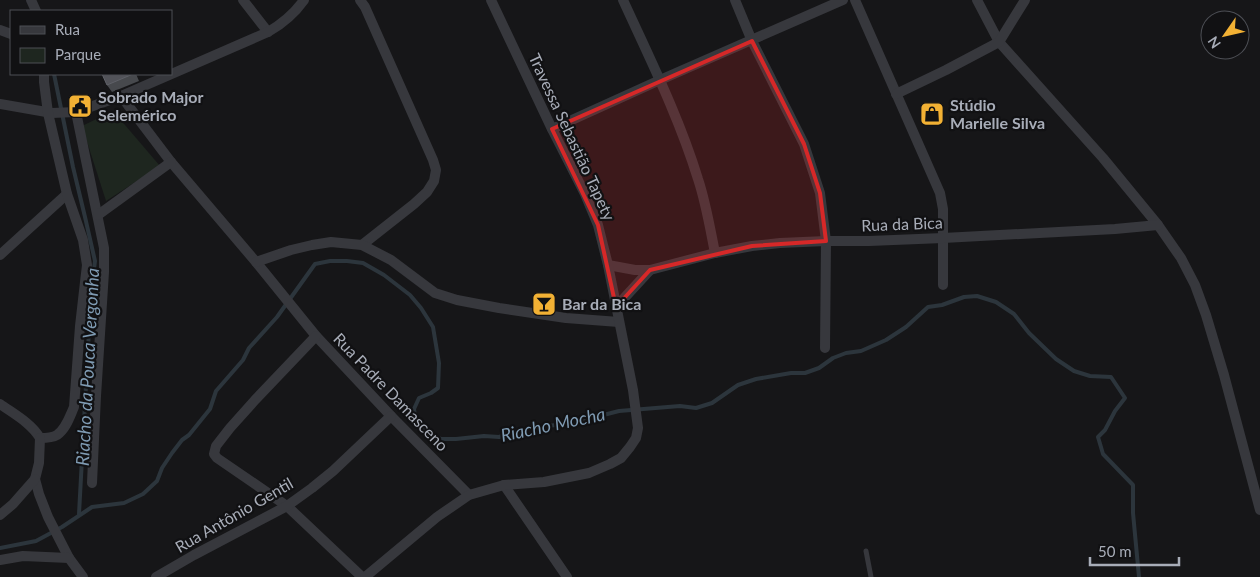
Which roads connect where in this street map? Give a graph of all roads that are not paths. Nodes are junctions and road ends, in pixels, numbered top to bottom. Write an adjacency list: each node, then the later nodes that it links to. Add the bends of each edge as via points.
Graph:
1 (243, 0): 11 (street)
2 (304, 0): 11 (street, via 280,25)
3 (360, 0): 30 (street, via 436,170 427,192)
4 (623, 0): 17 (street)
5 (735, 0): 12 (street)
6 (844, 0): 12 (street)
7 (854, 0): 18 (street)
8 (977, 0): 13 (street)
9 (1025, 0): 13 (street)
10 (495, 1): 23 (street, Travessa Sebastião Tapety)
11 (268, 32): 14 (street)
12 (752, 41): 17 (street); 29 (street, via 804,144 820,193)
13 (999, 42): 18 (street); 27 (street)
14 (172, 74)
15 (44, 75): 22 (street)
16 (169, 75): 19 (street)
17 (660, 80): 23 (street); 31 (street, via 698,180)
18 (896, 94): 28 (street, via 940,193)
19 (121, 96): 21 (street); 24 (street)
20 (0, 104): 22 (street)
21 (72, 112): 22 (street); 26 (street)
22 (50, 113): 25 (street)
23 (552, 129): 34 (street, Travessa Sebastião Tapety, via 598,225)
24 (171, 162): 26 (street); 33 (street)
25 (68, 194): 32 (street); 43 (street, via 83,240 86,265 74,407 57,435)
26 (98, 215): 45 (street, via 104,248 104,272)
27 (1158, 225): 28 (street, Rua da Bica); 49 (street, via 1181,258 1206,315)
28 (943, 238): 29 (street, Rua da Bica); 36 (street)
29 (826, 240): 31 (street, Rua da Bica, via 752,246); 40 (street)
30 (362, 245): 33 (street, via 331,242 312,245); 38 (street, via 391,260 436,293 457,300 566,318)
31 (714, 253): 35 (street, Rua da Bica)
32 (0, 255)
33 (256, 262): 39 (street, Rua Padre Damasceno)
34 (608, 264): 35 (street, Rua da Bica); 37 (street, Travessa Sebastião Tapety)
35 (650, 270): 37 (street)
36 (942, 285)
37 (616, 307): 38 (street, Travessa Sebastião Tapety)
38 (619, 322): 46 (street, Travessa Sebastião Tapety, via 638,428 630,448 621,458 589,473 544,482)
39 (316, 336): 42 (street, Rua Padre Damasceno); 48 (street, via 230,428 214,454)
40 (825, 348)
41 (0, 404): 43 (street, via 28,424)
42 (391, 416): 47 (street, Rua Padre Damasceno); 48 (street, Rua Antônio Gentil, via 333,471)
43 (40, 438): 44 (street)
44 (35, 478): 50 (street); 52 (street, via 39,494)
45 (92, 483)
46 (504, 485): 47 (street); 57 (street)
47 (469, 495): 56 (street)
48 (287, 506): 55 (street, Rua Antônio Gentil); 56 (street)
49 (1260, 510)
50 (0, 516)
51 (866, 551): 58 (lane)
52 (69, 558): 53 (street, via 23,556); 54 (street)
53 (0, 560)
54 (83, 577)
55 (156, 577)
56 (364, 577)
57 (567, 577)
58 (870, 577)

